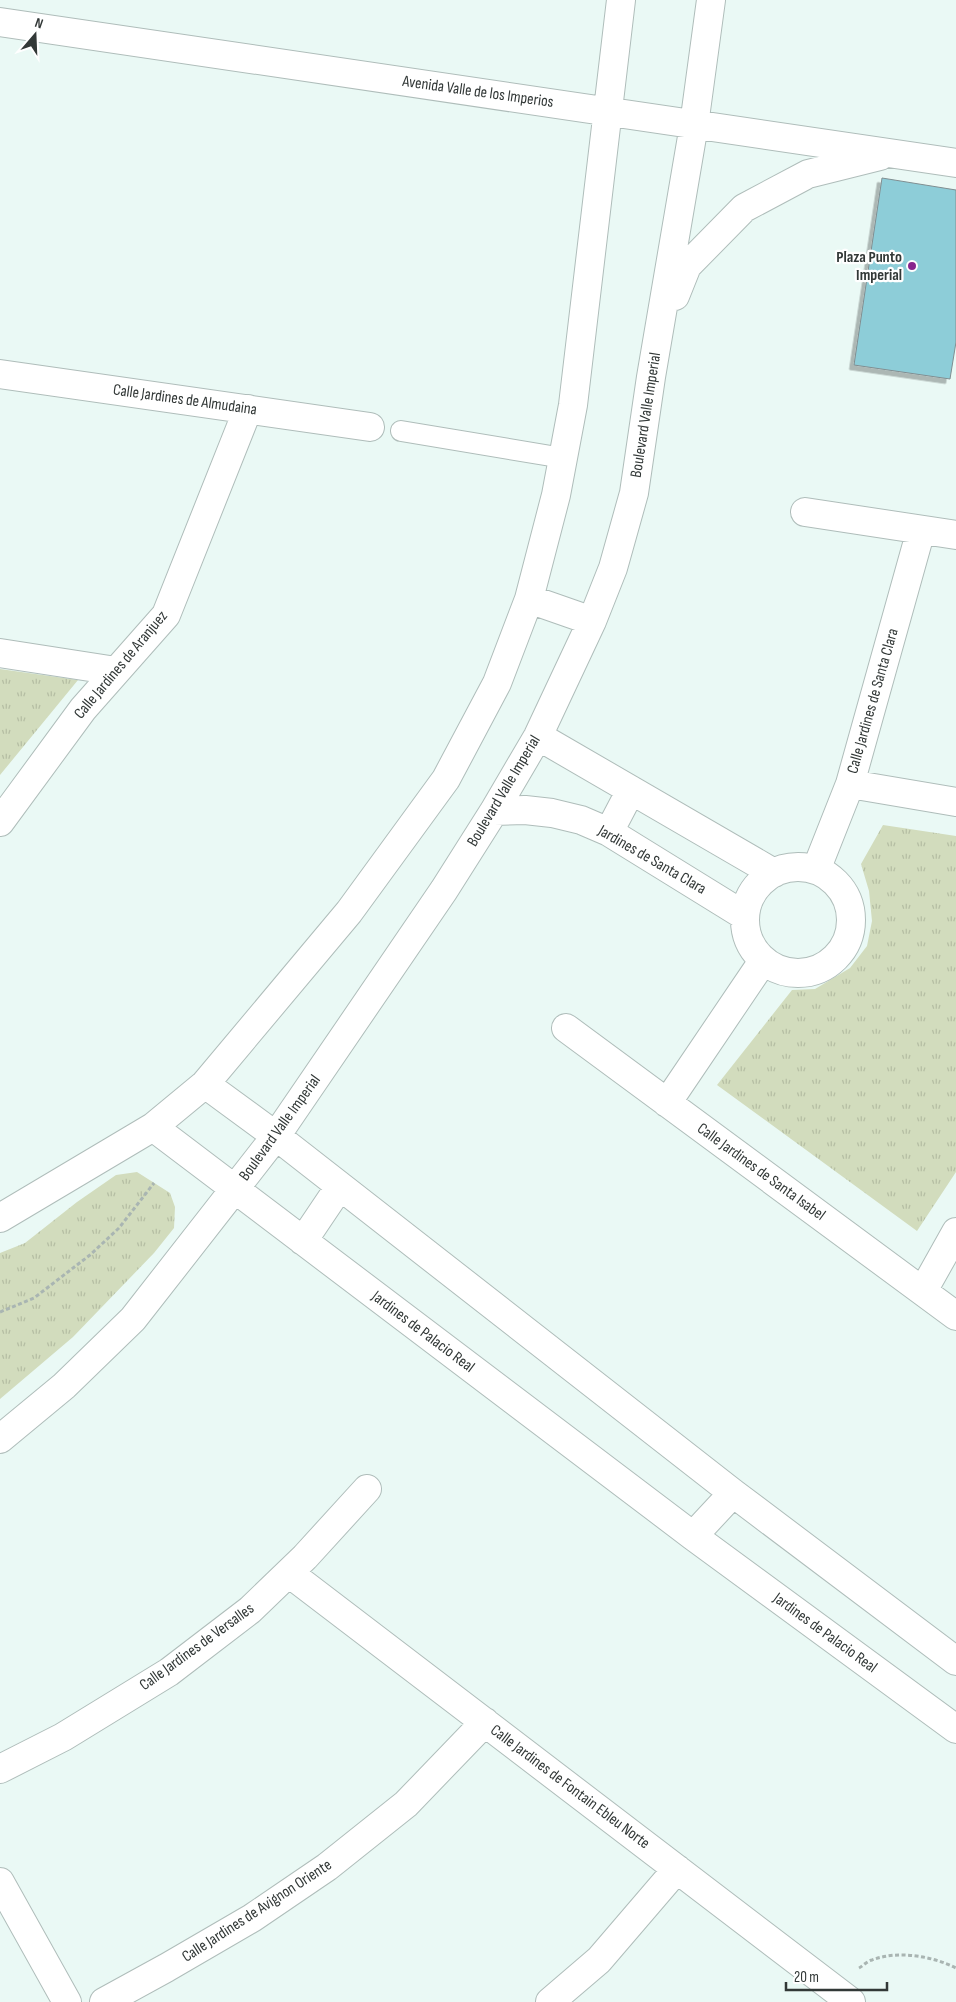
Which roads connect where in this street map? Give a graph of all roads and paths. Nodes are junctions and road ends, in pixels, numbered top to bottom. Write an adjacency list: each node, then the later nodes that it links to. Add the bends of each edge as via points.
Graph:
1 (621, 0): 4 (street)
2 (711, 0): 5 (street, Boulevard Valle Imperial)
3 (0, 22): 4 (street, Avenida Valle de los Imperios)
4 (608, 112): 5 (street, Avenida Valle de los Imperios); 13 (street, via 573,405)
5 (694, 125): 6 (street, Avenida Valle de los Imperios); 8 (street, Boulevard Valle Imperial)
6 (894, 153): 7 (street, Avenida Valle de los Imperios); 8 (street, via 808,174 744,208 687,266)
7 (956, 163)
8 (658, 336): 18 (street, Boulevard Valle Imperial, via 634,492 613,568)
9 (0, 374): 10 (street, Calle Jardines de Almudaina)
10 (248, 409): 11 (street, Calle Jardines de Almudaina); 20 (street, Calle Jardines de Aranjuez, via 166,615)
11 (370, 427)
12 (401, 431): 13 (lane)
13 (563, 458): 17 (street)
14 (805, 512): 15 (street)
15 (921, 530): 16 (street); 22 (street, Calle Jardines de Santa Clara)
16 (956, 535)
17 (529, 599): 18 (street); 33 (street, via 497,683 446,779 349,912)
18 (592, 621): 21 (street, Boulevard Valle Imperial)
19 (0, 653): 20 (street)
20 (116, 671): 26 (street, Calle Jardines de Aranjuez, via 82,709)
21 (538, 736): 23 (street); 25 (street, Boulevard Valle Imperial)
22 (850, 784): 24 (street); 28 (street, Calle Jardines de Santa Clara)
23 (631, 790): 27 (street); 29 (street)
24 (956, 802)
25 (494, 811): 27 (street, Jardines de Santa Clara, via 552,813 581,820); 36 (street, Boulevard Valle Imperial)
26 (0, 822)
27 (608, 832): 30 (street, Jardines de Santa Clara)
28 (816, 870): 29 (street, via 794,867); 31 (street, via 836,882 849,902 852,925 846,947 829,964 808,973 784,972)
29 (774, 873): 30 (street, via 760,883 749,898)
30 (745, 916): 31 (street, via 752,948)
31 (763, 961): 34 (street)
32 (566, 1028): 34 (street, Calle Jardines de Santa Isabel)
33 (205, 1084): 35 (street); 36 (street)
34 (667, 1103): 43 (street, Calle Jardines de Santa Isabel)
35 (153, 1127): 39 (street, Jardines de Palacio Real); 40 (street)
36 (276, 1136): 38 (street); 39 (street, Boulevard Valle Imperial)
37 (154, 1183): 44 (path, via 119,1228 90,1255 34,1298)
38 (340, 1186): 42 (street); 48 (street)
39 (235, 1190): 42 (street, Jardines de Palacio Real); 46 (street, Boulevard Valle Imperial, via 133,1319 64,1386)
40 (0, 1218)
41 (956, 1232): 43 (street)
42 (303, 1241): 49 (street, Jardines de Palacio Real)
43 (922, 1291): 45 (street, Calle Jardines de Santa Isabel)
44 (0, 1312)
45 (956, 1316)
46 (0, 1439)
47 (367, 1489): 50 (street, Calle Jardines de Versalles)
48 (732, 1492): 49 (street); 51 (street)
49 (694, 1536): 53 (street, Jardines de Palacio Real)
50 (289, 1573): 52 (street, Calle Jardines de Fontain Ebleu Norte); 54 (street, Calle Jardines de Versalles, via 250,1610 169,1672 63,1737)
51 (956, 1661)
52 (485, 1722): 55 (street, Calle Jardines de Fontain Ebleu Norte); 60 (street, Calle Jardines de Avignon Oriente, via 406,1804 327,1867 252,1918)
53 (956, 1729)
54 (0, 1769)
55 (677, 1869): 58 (street, Calle Jardines de Fontain Ebleu Norte); 61 (street, via 600,1960)
56 (0, 1882): 59 (street)
57 (956, 1968): 58 (path, via 922,1956 898,1955 871,1960)
58 (841, 1995)
59 (67, 2002)
60 (104, 2002)
61 (550, 2002)

